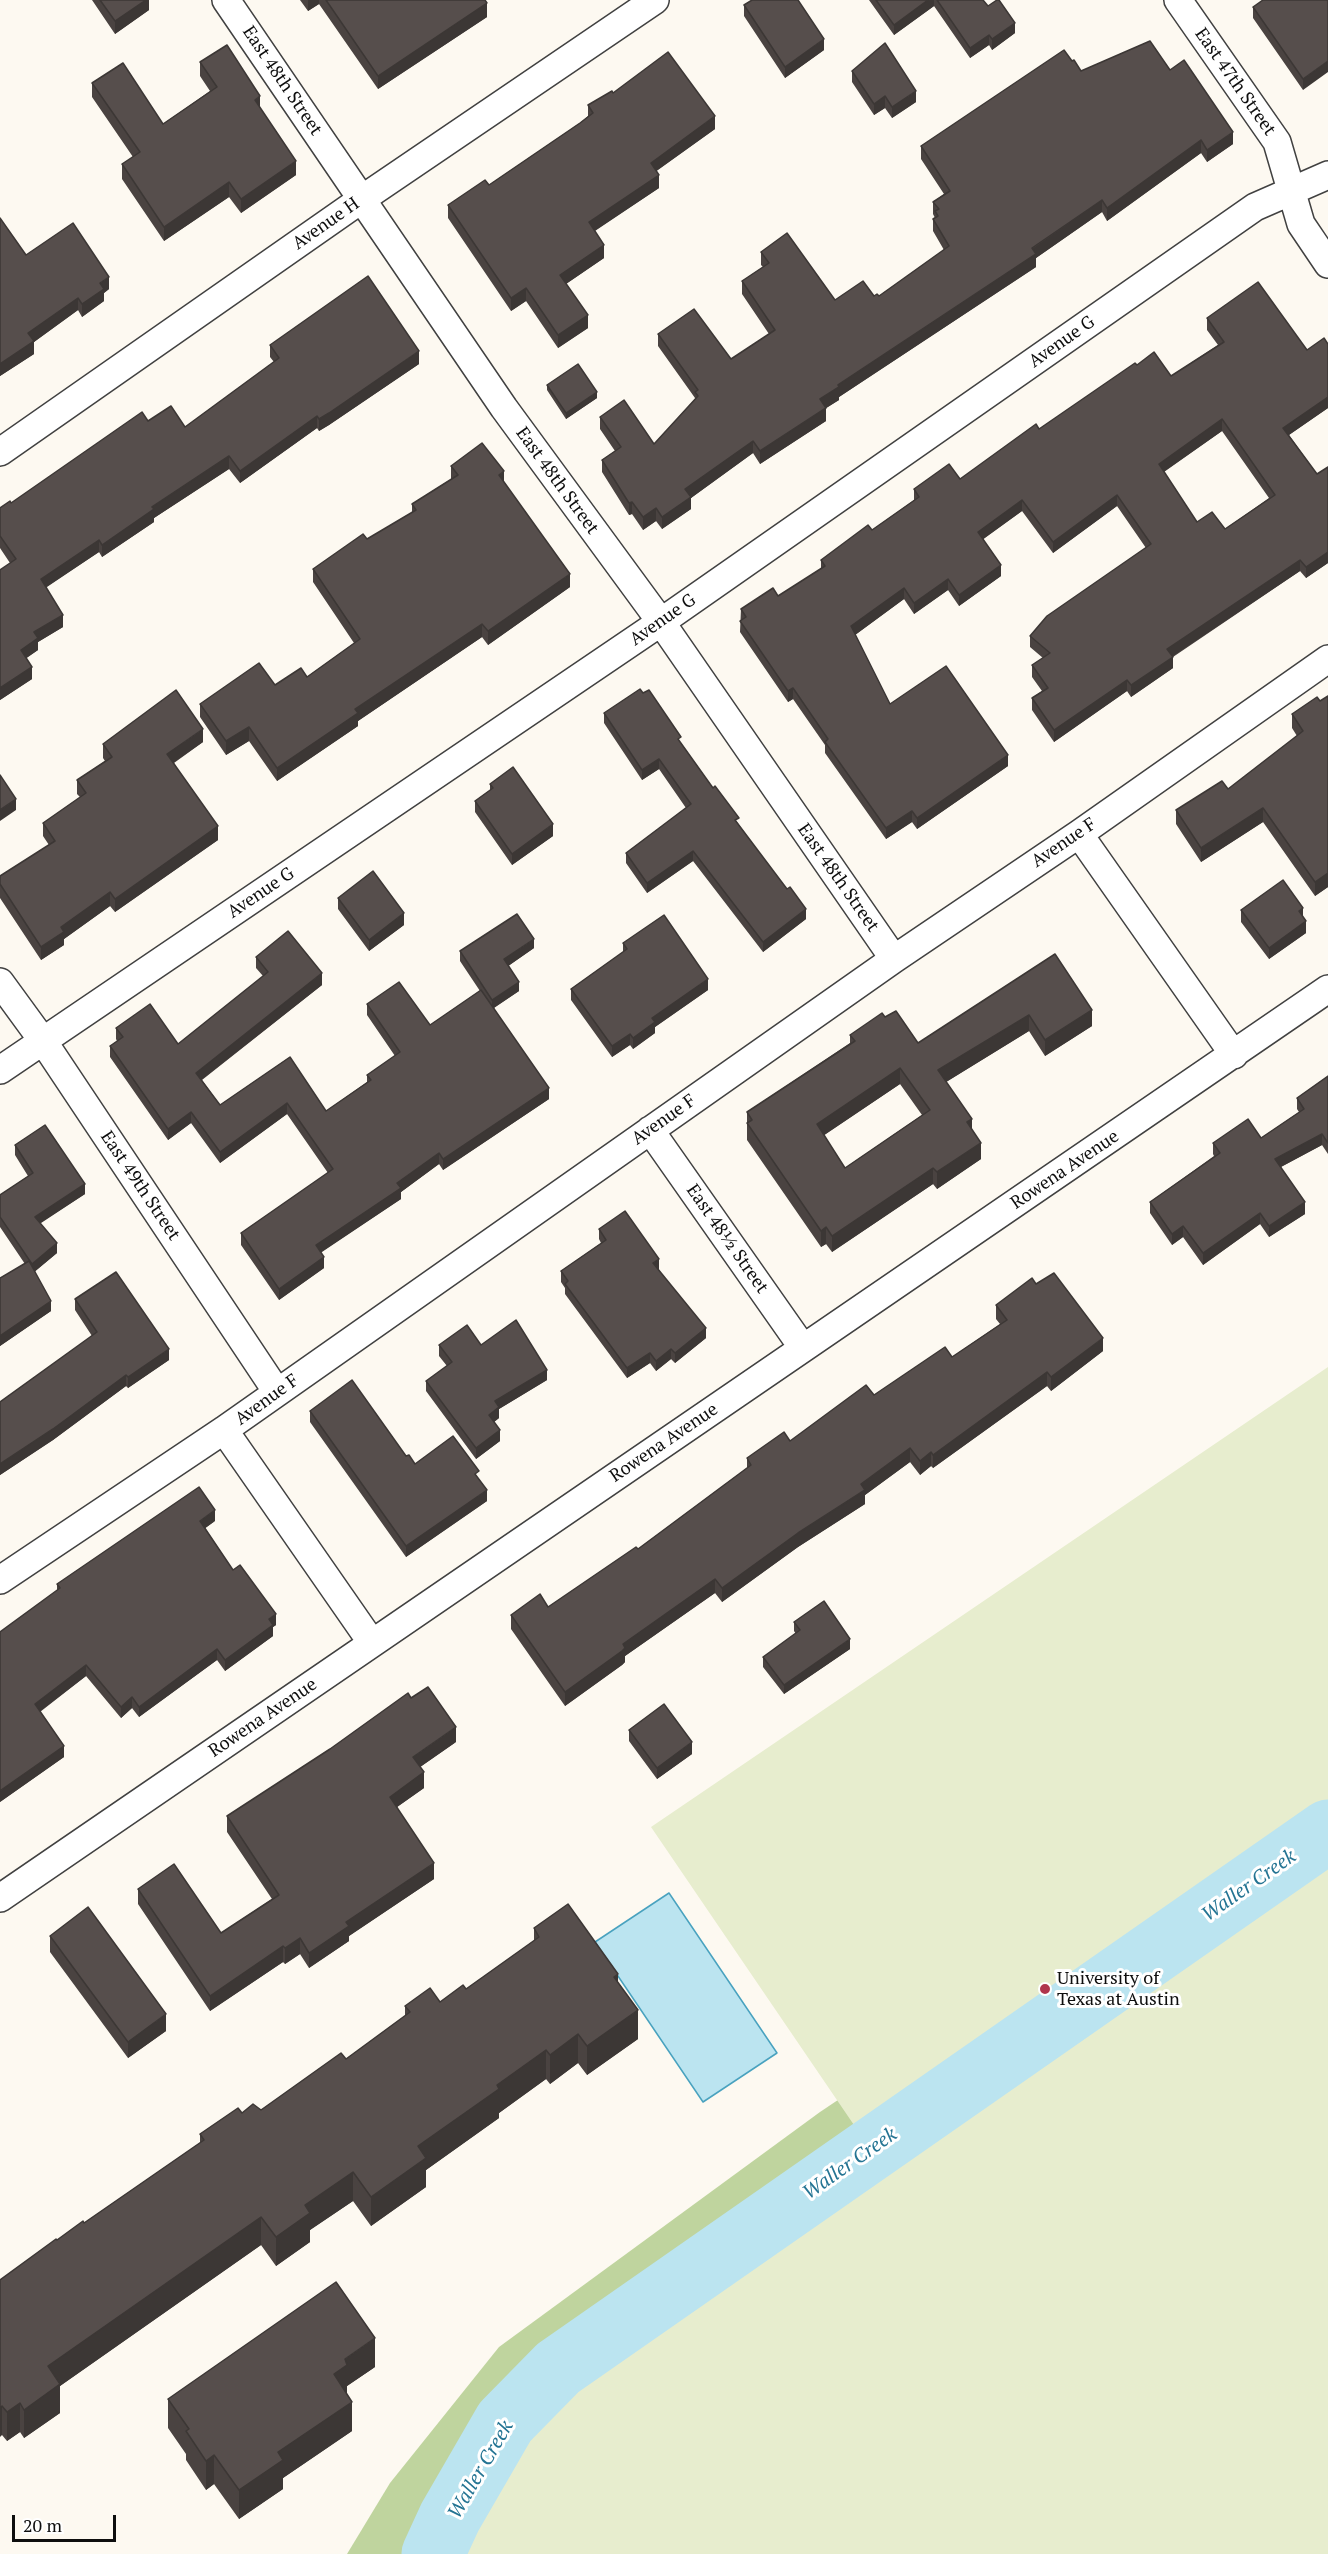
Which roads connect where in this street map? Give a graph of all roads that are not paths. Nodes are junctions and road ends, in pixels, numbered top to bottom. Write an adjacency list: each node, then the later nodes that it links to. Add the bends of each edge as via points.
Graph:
1 (226, 0): 6 (street, East 48th Street)
2 (656, 0): 6 (street, Avenue H)
3 (1178, 0): 5 (street, East 47th Street, via 1277,142)
4 (1328, 174): 5 (street, Avenue G)
5 (1291, 190): 7 (street, East 47th Street, via 1301,224); 9 (street, Avenue G, via 1255,207)
6 (362, 199): 8 (street, Avenue H); 9 (street, East 48th Street, via 504,408)
7 (1328, 264)
8 (0, 452)
9 (661, 622): 12 (street, East 48th Street); 15 (street, Avenue G)
10 (1328, 659): 11 (street, Avenue F)
11 (1078, 834): 12 (street, Avenue F); 16 (street)
12 (894, 959): 18 (street, Avenue F)
13 (0, 982): 15 (street, East 49th Street)
14 (1328, 989): 16 (street, Rowena Avenue)
15 (43, 1041): 17 (street, Avenue G); 20 (street, East 49th Street)
16 (1234, 1055): 19 (street, Rowena Avenue)
17 (0, 1070)
18 (650, 1130): 19 (street, East 48½ Street); 20 (street, Avenue F)
19 (804, 1348): 23 (street, Rowena Avenue)
20 (277, 1392): 21 (street, Avenue F)
21 (224, 1430): 22 (street, Avenue F); 23 (street)
22 (0, 1580)
23 (372, 1643): 24 (street, Rowena Avenue)
24 (0, 1898)

